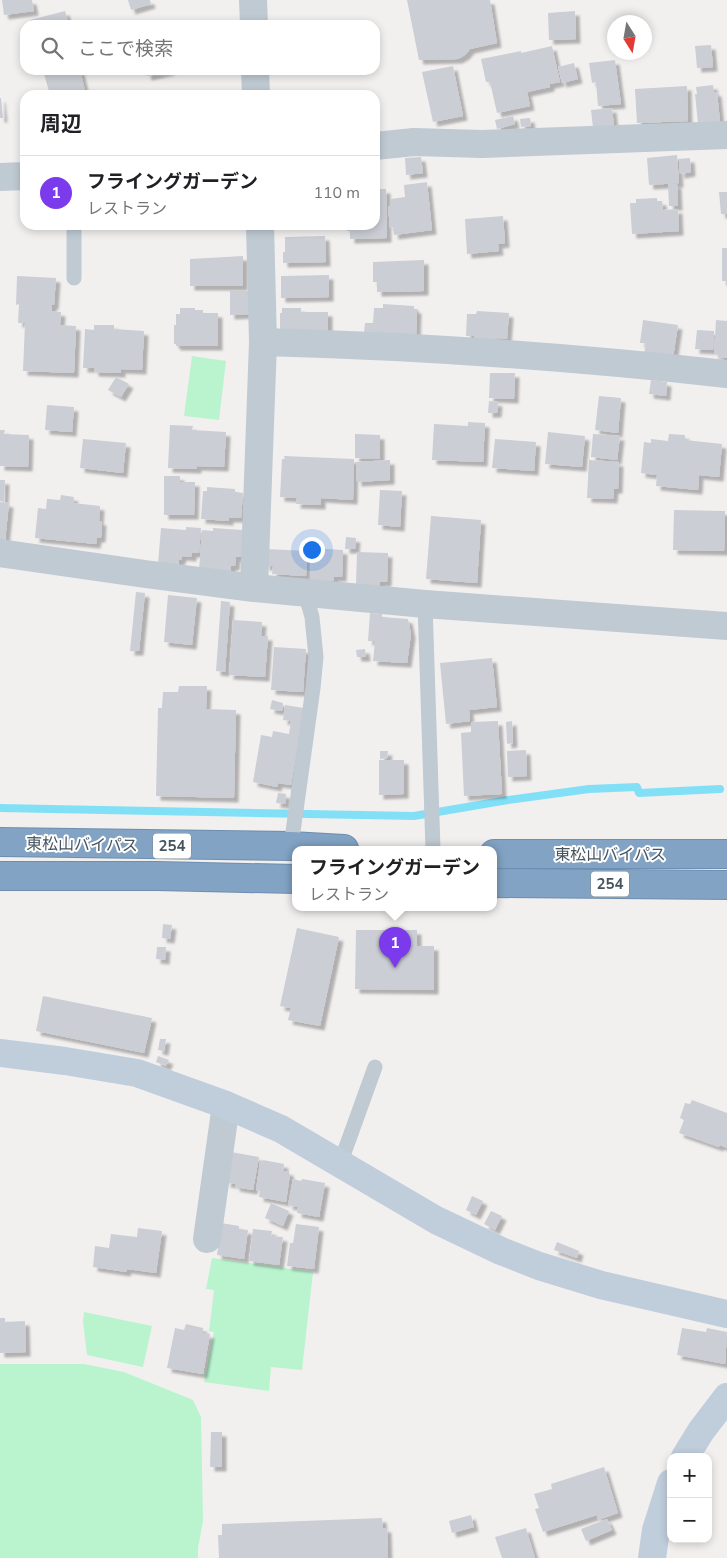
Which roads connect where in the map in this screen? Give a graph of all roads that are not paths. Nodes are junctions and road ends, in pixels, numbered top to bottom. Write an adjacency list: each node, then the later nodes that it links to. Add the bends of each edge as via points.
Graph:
1 (253, 0): 2 (street)
2 (254, 20)
3 (255, 75): 4 (street)
4 (256, 90)
5 (727, 135): 6 (street)
6 (380, 145)
7 (20, 176): 8 (street)
8 (0, 177)
9 (74, 230): 11 (lane)
10 (260, 230): 12 (street)
11 (74, 278)
12 (263, 342): 13 (street, via 454,349 614,361); 15 (street)
13 (727, 374)
14 (0, 553): 15 (street)
15 (254, 588): 16 (street)
16 (305, 592): 17 (street); 20 (lane, via 312,617 316,657)
17 (425, 604): 18 (street); 21 (lane)
18 (727, 626)
19 (0, 842): 20 (highway, 東松山バイパス / 254)
20 (291, 846)
21 (433, 846)
22 (497, 854): 23 (highway, 東松山バイパス / 254)
23 (727, 854)
24 (0, 876): 25 (highway, 東松山バイパス / 254)
25 (292, 879)
26 (497, 883): 27 (highway, 東松山バイパス / 254)
27 (723, 885)
28 (0, 1058): 30 (street, via 65,1061 137,1073)
29 (375, 1066): 31 (lane)
30 (226, 1105): 31 (street, via 281,1129); 32 (street)
31 (340, 1164): 33 (street, via 436,1220 500,1251 600,1285)
32 (207, 1239)
33 (727, 1314)
34 (727, 1397): 35 (street)
35 (687, 1453)
36 (667, 1496): 37 (street, via 656,1530)
37 (652, 1558)

